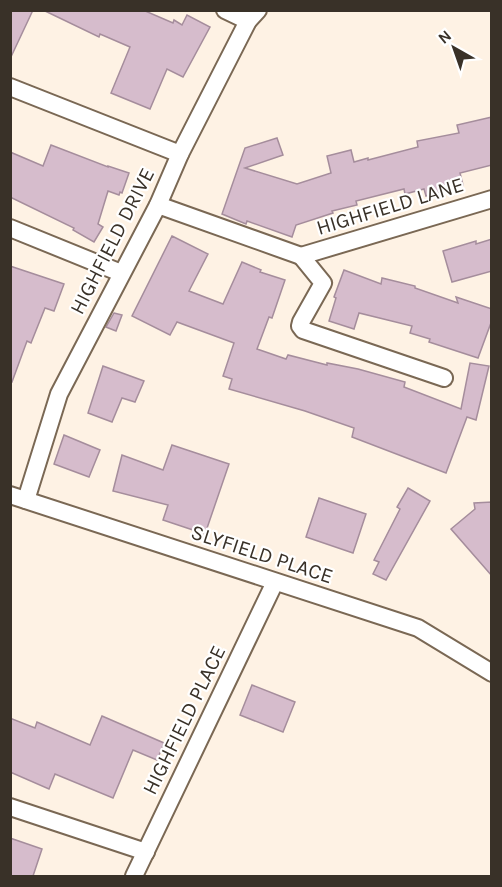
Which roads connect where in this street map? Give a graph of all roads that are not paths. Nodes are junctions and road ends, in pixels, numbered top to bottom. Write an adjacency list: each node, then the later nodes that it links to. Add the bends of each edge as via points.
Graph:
1 (225, 10): 2 (street)
2 (253, 16): 4 (street, HIGHFIELD DRIVE)
3 (10, 87): 4 (street)
4 (180, 154): 6 (street, HIGHFIELD DRIVE)
5 (492, 199): 8 (street, HIGHFIELD LANE)
6 (158, 205): 8 (street); 9 (street, HIGHFIELD DRIVE)
7 (10, 228): 9 (street)
8 (301, 256): 10 (street, via 323,283 301,322 303,330)
9 (121, 273): 11 (street, HIGHFIELD DRIVE, via 59,394)
10 (444, 378)
11 (18, 498): 12 (street, SLYFIELD PLACE)
12 (275, 582): 13 (street, SLYFIELD PLACE, via 418,628); 15 (street, HIGHFIELD PLACE)
13 (492, 672)
14 (10, 807): 15 (street)
15 (146, 852): 16 (street, HIGHFIELD PLACE)
16 (134, 876)

